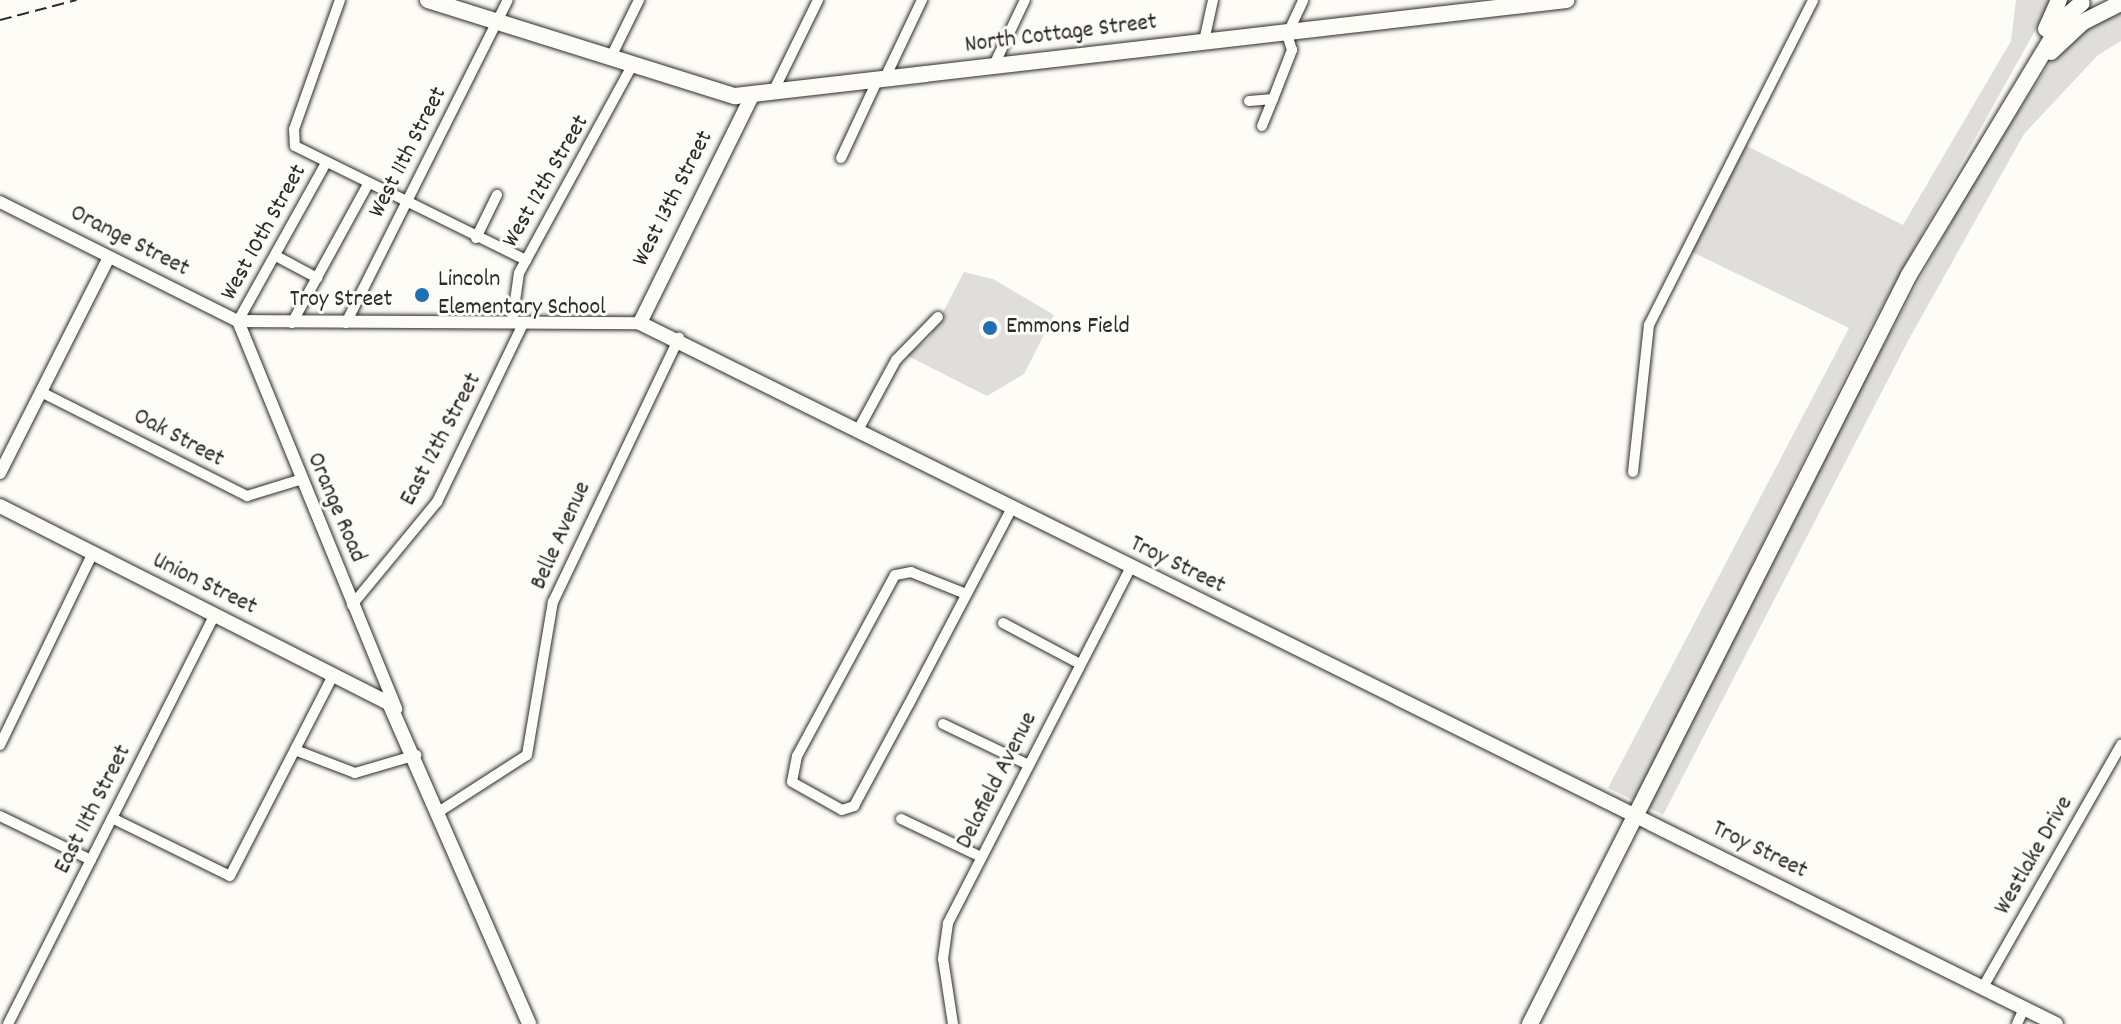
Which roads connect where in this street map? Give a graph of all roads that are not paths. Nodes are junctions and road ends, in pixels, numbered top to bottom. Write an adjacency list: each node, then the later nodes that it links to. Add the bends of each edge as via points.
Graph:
1 (340, 0): 30 (street, West 10th Street, via 292,137 295,146)
2 (428, 0): 16 (main road, North Cottage Street)
3 (508, 0): 16 (street, West 11th Street)
4 (639, 0): 19 (street)
5 (818, 0): 23 (street)
6 (922, 0): 22 (street)
7 (1025, 0): 21 (street)
8 (1213, 0): 18 (street)
9 (1303, 0): 17 (street)
10 (1566, 0): 17 (main road, North Cottage Street)
11 (1813, 0): 50 (street, via 1649,325)
12 (2059, 0): 31 (main road)
13 (2100, 0): 14 (main road)
14 (2078, 2): 24 (main road)
15 (2121, 3): 24 (main road, via 2074,29)
16 (498, 22): 19 (main road, North Cottage Street); 35 (street, West 11th Street)
17 (1287, 35): 18 (main road, North Cottage Street); 26 (street, via 1292,50)
18 (1204, 41): 21 (main road, North Cottage Street)
19 (610, 59): 20 (main road, North Cottage Street)
20 (632, 66): 25 (main road, North Cottage Street, via 723,94); 39 (street, West 12th Street)
21 (993, 67): 22 (main road, North Cottage Street)
22 (880, 80): 23 (main road, North Cottage Street); 29 (street)
23 (772, 94): 25 (main road, North Cottage Street)
24 (2019, 94): 31 (main road)
25 (752, 96): 46 (main road, West 13th Street)
26 (1273, 99): 27 (street); 28 (street)
27 (1249, 101)
28 (1262, 126)
29 (841, 158)
30 (326, 163): 32 (street); 37 (street, West 10th Street)
31 (1972, 167): 71 (main road, via 1898,295)
32 (368, 184): 35 (street); 40 (street)
33 (497, 195): 36 (street)
34 (0, 202): 38 (street, Orange Street)
35 (406, 204): 36 (street); 45 (street, West 11th Street)
36 (476, 238): 39 (street)
37 (276, 256): 40 (street); 42 (street, West 10th Street)
38 (109, 257): 42 (street, Orange Street); 48 (street)
39 (526, 260): 43 (street, West 12th Street, via 514,286)
40 (317, 278): 44 (street)
41 (938, 317): 49 (street, via 896,360)
42 (238, 321): 44 (street, Troy Street); 52 (street, Orange Road)
43 (518, 322): 45 (street, Troy Street); 46 (street, Troy Street); 58 (street, East 12th Street, via 437,502)
44 (292, 323): 45 (street, Troy Street)
45 (346, 323)
46 (640, 323): 47 (main road, Troy Street)
47 (679, 338): 49 (main road, Troy Street); 70 (street, Belle Avenue, via 563,574 546,633 527,755)
48 (41, 392): 51 (street); 52 (street, Oak Street, via 240,494 255,497)
49 (858, 430): 54 (main road, Troy Street)
50 (1633, 472)
51 (0, 473)
52 (299, 480): 58 (street, Orange Road)
53 (0, 506): 55 (main road, Union Street)
54 (1012, 508): 56 (main road, Troy Street); 57 (street)
55 (93, 553): 59 (main road, Union Street); 65 (street)
56 (1131, 567): 61 (street, Delafield Avenue); 71 (main road, Troy Street)
57 (966, 594): 57 (street, via 911,572 895,575 797,756 792,782 842,810 854,806)
58 (352, 605): 63 (street, Orange Road)
59 (215, 614): 62 (main road, Union Street); 73 (street, East 11th Street)
60 (1003, 623): 61 (street)
61 (1080, 664): 69 (street, Delafield Avenue)
62 (334, 674): 63 (main road, Union Street); 67 (street)
63 (392, 706): 68 (main road, Orange Road)
64 (943, 724): 69 (street)
65 (0, 745)
66 (2121, 745): 77 (street, Westlake Drive)
67 (295, 750): 68 (street, via 355,773); 73 (street, via 230,876)
68 (416, 755): 70 (main road, Orange Road)
69 (1029, 765): 75 (street, Delafield Avenue)
70 (440, 811): 80 (main road, Orange Road)
71 (1634, 815): 77 (main road, Troy Street); 82 (main road)
72 (0, 816): 76 (street)
73 (112, 818): 76 (street, East 11th Street)
74 (901, 819): 75 (street)
75 (981, 857): 81 (street, Delafield Avenue, via 944,940)
76 (91, 860): 79 (street, East 11th Street)
77 (1983, 987): 78 (main road, Troy Street)
78 (2024, 1008): 83 (street); 84 (main road, Troy Street)
79 (8, 1024)
80 (529, 1024)
81 (953, 1024)
82 (1530, 1024)
83 (2017, 1024)
84 (2056, 1024)

